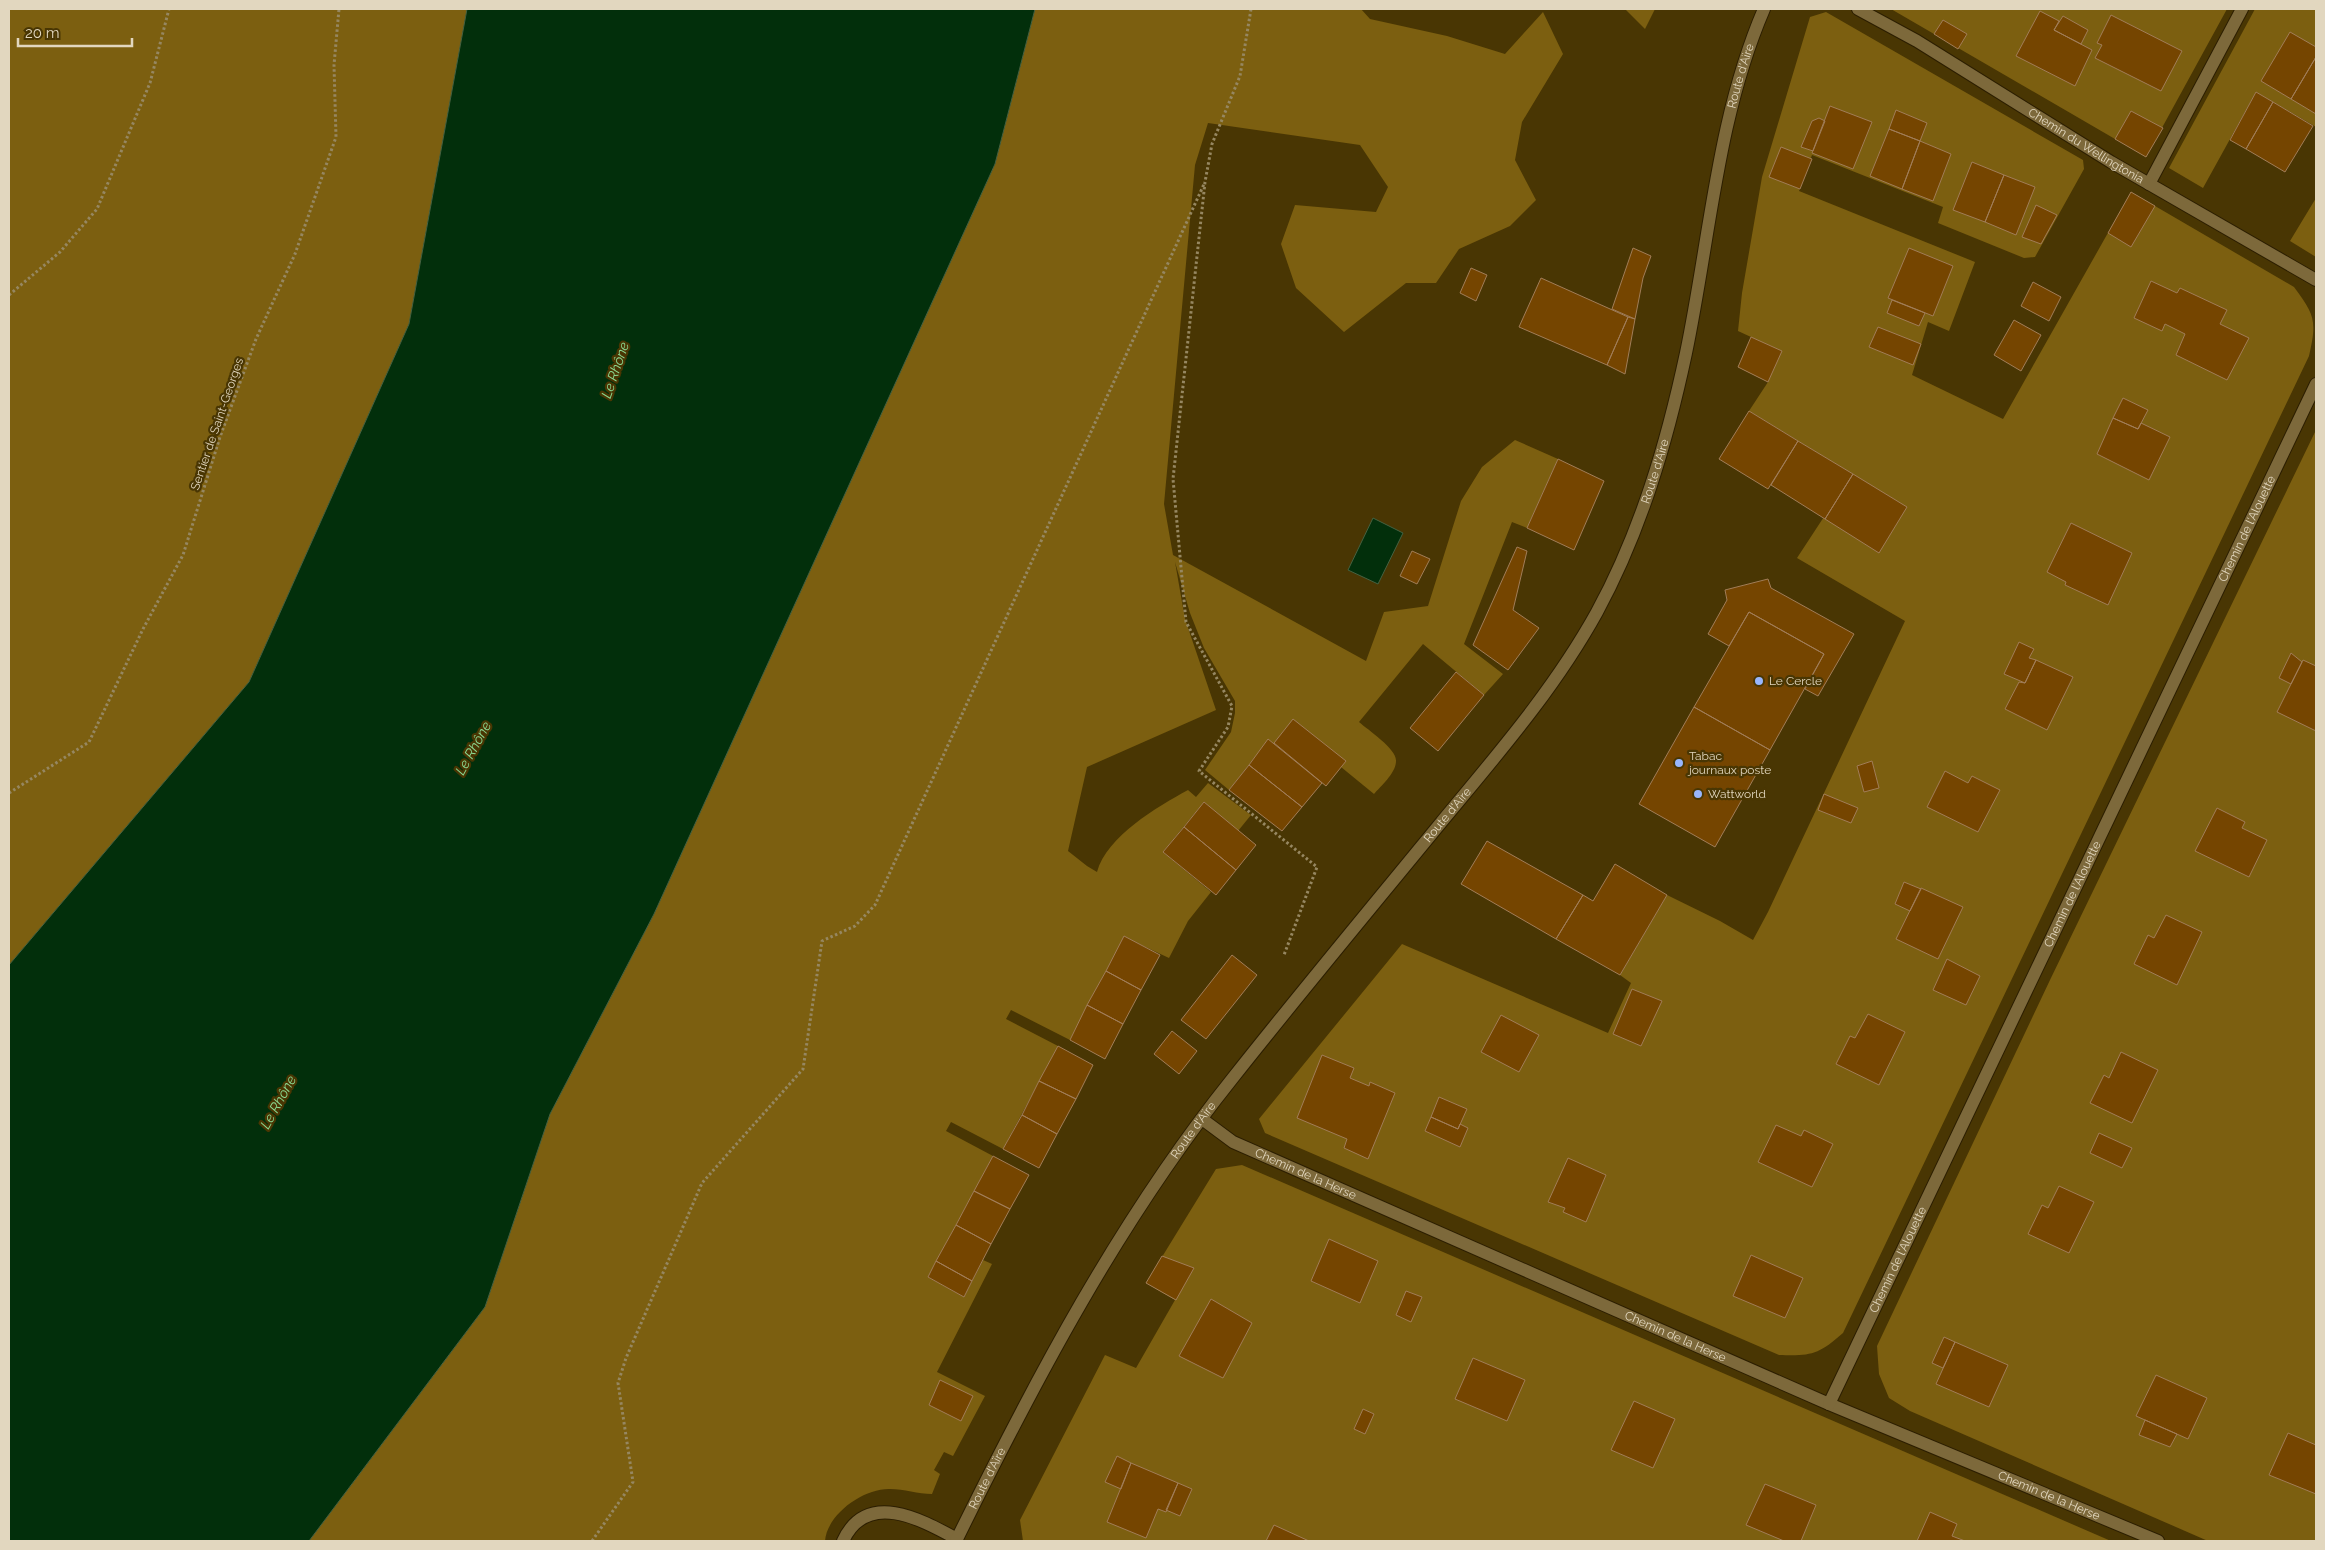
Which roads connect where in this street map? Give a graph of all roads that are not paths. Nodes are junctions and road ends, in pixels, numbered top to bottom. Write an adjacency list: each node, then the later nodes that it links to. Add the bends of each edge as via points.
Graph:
1 (1764, 9): 7 (street, Route d'Aïre, via 1739,78 1726,129 1686,351 1662,452 1627,551 1598,609 1539,703)
2 (1858, 9): 4 (street, Chemin du Wellingtonia, via 1917,41)
3 (2242, 9): 4 (street)
4 (2149, 184): 5 (street, Chemin du Wellingtonia)
5 (2316, 280)
6 (2316, 384): 8 (street, Chemin de l'Alouette)
7 (1202, 1119): 8 (street, Chemin de la Herse, via 1233,1142); 9 (street, Route d'Aïre, via 1080,1302)
8 (1829, 1404): 11 (street, Chemin de la Herse)
9 (958, 1540): 10 (street, via 924,1521 903,1513 886,1512 872,1514 858,1522)
10 (843, 1541)
11 (2158, 1541)

